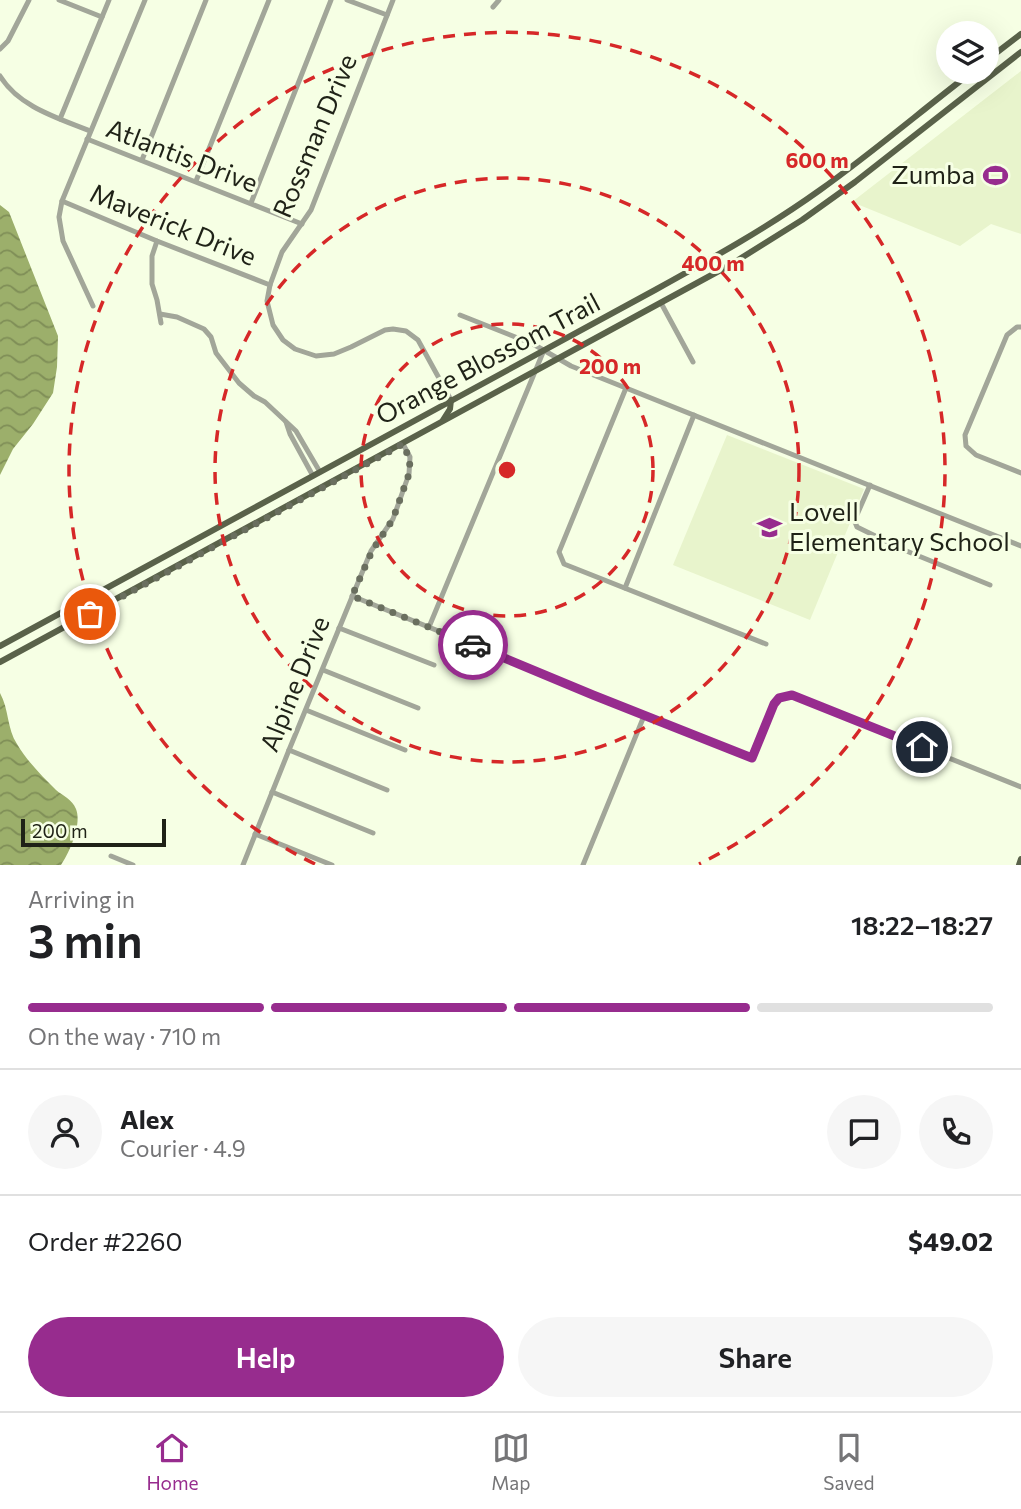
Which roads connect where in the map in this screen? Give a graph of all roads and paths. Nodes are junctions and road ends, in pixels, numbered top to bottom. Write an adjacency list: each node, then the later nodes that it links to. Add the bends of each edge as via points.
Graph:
1 (29, 0): 15 (street)
2 (60, 0): 13 (street)
3 (108, 0): 13 (street)
4 (145, 0): 23 (street)
5 (206, 0): 26 (street)
6 (269, 0): 28 (street)
7 (331, 0): 30 (street)
8 (346, 0): 12 (street)
9 (393, 0): 12 (street, Rossman Drive)
10 (499, 0): 11 (street)
11 (493, 7)
12 (387, 15): 31 (street, Rossman Drive)
13 (102, 17): 22 (street)
14 (1021, 33): 16 (main road)
15 (0, 49)
16 (999, 50)
17 (1021, 52): 21 (main road, Orange Blossom Trail)
18 (0, 76): 22 (street, Atlantis Drive, via 21,100)
19 (956, 84): 20 (main road, Orange Blossom Trail)
20 (939, 97): 21 (main road); 25 (main road, Orange Blossom Trail)
21 (949, 108): 27 (main road, Orange Blossom Trail)
22 (60, 119): 23 (street, Atlantis Drive)
23 (90, 131): 24 (street)
24 (87, 139): 26 (street, Atlantis Drive); 29 (street)
25 (872, 151): 27 (main road); 32 (main road, Orange Blossom Trail)
26 (142, 160): 28 (street, Atlantis Drive)
27 (881, 162): 33 (main road, Orange Blossom Trail)
28 (196, 181): 30 (street, Atlantis Drive)
29 (62, 201): 34 (street, Maverick Drive); 38 (street, via 63,241)
30 (251, 203): 31 (street, Atlantis Drive)
31 (303, 224): 35 (street, Rossman Drive, via 282,252)
32 (766, 226): 33 (main road); 36 (main road, Orange Blossom Trail)
33 (774, 238): 37 (main road, Orange Blossom Trail)
34 (157, 241): 35 (street, Maverick Drive); 39 (street, via 152,284)
35 (270, 285): 48 (street, via 267,301 272,325 295,349 316,356 334,354 385,330 402,330 418,340)
36 (655, 290): 37 (main road); 43 (main road, Orange Blossom Trail)
37 (661, 303): 44 (main road, Orange Blossom Trail); 45 (street)
38 (93, 306)
39 (160, 314): 41 (street); 50 (street, via 204,329 239,383)
40 (460, 314): 43 (street)
41 (161, 323)
42 (1019, 327): 54 (street, via 1007,335 965,435 966,446 976,455)
43 (544, 350): 44 (street); 46 (street); 48 (main road, Orange Blossom Trail)
44 (559, 359): 46 (main road, Orange Blossom Trail); 47 (street)
45 (693, 362)
46 (534, 372): 51 (main road, Orange Blossom Trail); 63 (street)
47 (626, 388): 49 (street); 61 (street, via 559,552 564,564)
48 (451, 400): 51 (main road); 53 (main road, Orange Blossom Trail)
49 (694, 415): 56 (street); 61 (street)
50 (285, 419): 53 (street); 55 (street)
51 (439, 424): 52 (main road, Orange Blossom Trail)
52 (403, 444): 59 (main road, Orange Blossom Trail); 62 (street, Alpine Drive, via 410,460 409,474 393,519)
53 (320, 472): 55 (main road, Orange Blossom Trail)
54 (1021, 473)
55 (313, 476): 57 (main road, Orange Blossom Trail)
56 (870, 485): 58 (street); 60 (street, via 856,517 857,527)
57 (204, 535): 59 (main road); 66 (main road, Orange Blossom Trail)
58 (1021, 546)
59 (211, 548): 67 (main road, Orange Blossom Trail)
60 (990, 585)
61 (625, 588): 65 (street)
62 (352, 596): 63 (street); 64 (street, Alpine Drive)
63 (429, 627): 72 (street)
64 (339, 628): 68 (street); 69 (street, Alpine Drive)
65 (765, 644)
66 (0, 646)
67 (0, 663)
68 (434, 665)
69 (323, 670): 70 (street); 71 (street, Alpine Drive)
70 (418, 708)
71 (306, 710): 73 (street, Alpine Drive); 74 (street)
72 (645, 716): 75 (street, via 752,758 774,704 792,695); 85 (street)
73 (289, 750): 76 (street); 77 (street, Alpine Drive)
74 (405, 750)
75 (1021, 787)
76 (387, 790)
77 (272, 792): 78 (street); 79 (street, Alpine Drive)
78 (373, 833)
79 (255, 834): 83 (street, Alpine Drive); 84 (street)
80 (110, 856): 82 (street)
81 (1021, 859): 86 (main road)
82 (133, 865)
83 (243, 865)
84 (332, 865)
85 (583, 865)
86 (1018, 865)

